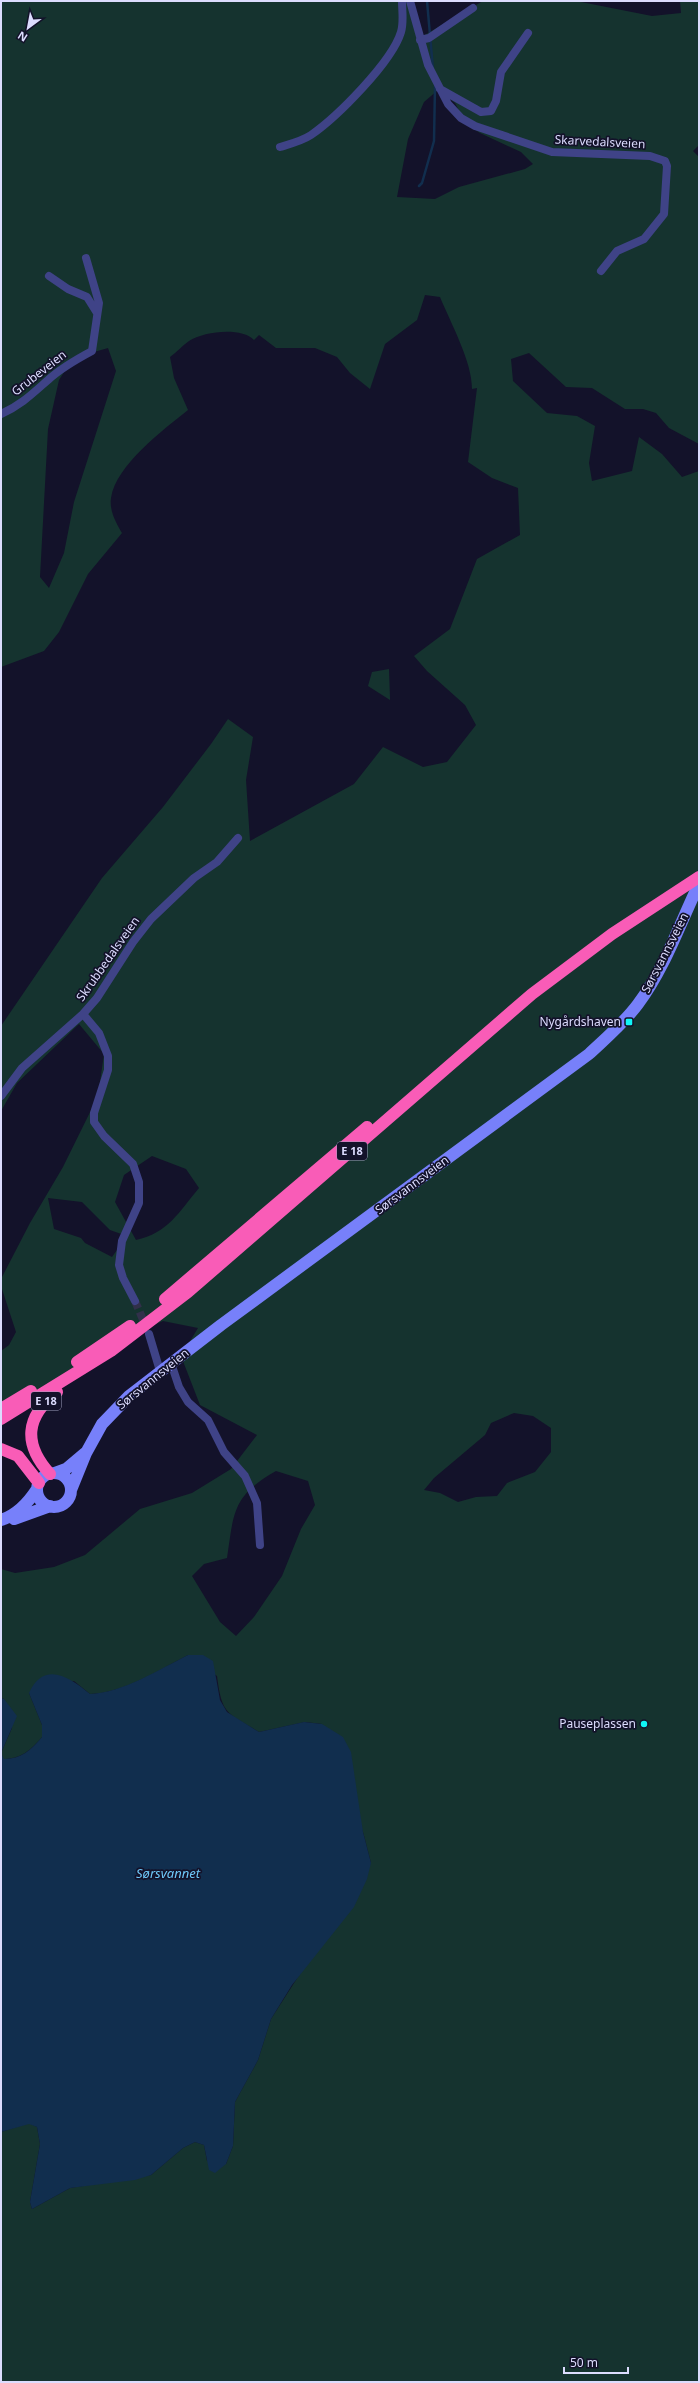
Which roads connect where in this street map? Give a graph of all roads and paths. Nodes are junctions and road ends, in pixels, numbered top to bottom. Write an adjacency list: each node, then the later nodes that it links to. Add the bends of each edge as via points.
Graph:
1 (402, 1): 7 (street, via 402,30 380,68 329,121 310,136)
2 (410, 1): 5 (street, Skarvedalsveien)
3 (473, 8): 5 (street, via 429,38)
4 (528, 33): 6 (street, via 501,72 496,101 491,111 481,112)
5 (420, 40): 6 (street, Skarvedalsveien)
6 (438, 88): 9 (street, Skarvedalsveien, via 461,118 475,126 552,152 650,156 665,161 667,166 664,214 660,221 644,239 617,251)
7 (280, 147)
8 (86, 258): 11 (street, via 99,303)
9 (601, 271)
10 (50, 276): 11 (street, via 68,289 87,297)
11 (98, 313): 12 (street, Grubeveien, via 92,351 49,379 20,405)
12 (1, 414)
13 (238, 838): 17 (street, Skrubbedalsveien, via 217,862 194,878 151,919 97,998)
14 (699, 869): 24 (highway, E 18, via 612,925 532,984 187,1282 126,1330)
15 (699, 877): 21 (highway, E 18, via 612,934 532,994 188,1292)
16 (699, 884): 22 (main road, Sørsvannsveien, via 655,978 625,1020 589,1054)
17 (83, 1014): 18 (street, Skrubbedalsveien, via 22,1068); 19 (street, via 99,1033 108,1056 108,1070 94,1113 94,1122 104,1136 133,1164 139,1182 139,1203 136,1215 122,1241 119,1265)
18 (1, 1096)
19 (135, 1301)
20 (148, 1334): 23 (street)
21 (111, 1351): 25 (highway, E 18); 28 (highway, E 18, via 45,1401 36,1414 31,1439 36,1457)
22 (171, 1363): 23 (main road, Sørsvannsveien); 33 (street, via 179,1387 188,1402 208,1420 224,1452 245,1476 256,1503)
23 (160, 1371): 27 (main road, Sørsvannsveien, via 108,1416)
24 (1, 1409)
25 (1, 1419)
26 (1, 1449): 29 (highway, via 18,1456)
27 (86, 1452): 28 (main road, Sørsvannsveien, via 66,1470); 30 (main road, Sørsvannsveien)
28 (52, 1474): 29 (main road); 30 (main road, via 68,1480)
29 (38, 1486): 31 (main road, via 41,1500); 32 (main road, via 25,1506)
30 (71, 1490): 31 (main road, via 64,1503)
31 (50, 1506): 32 (main road, via 13,1519)
32 (5, 1519)
33 (260, 1545)

